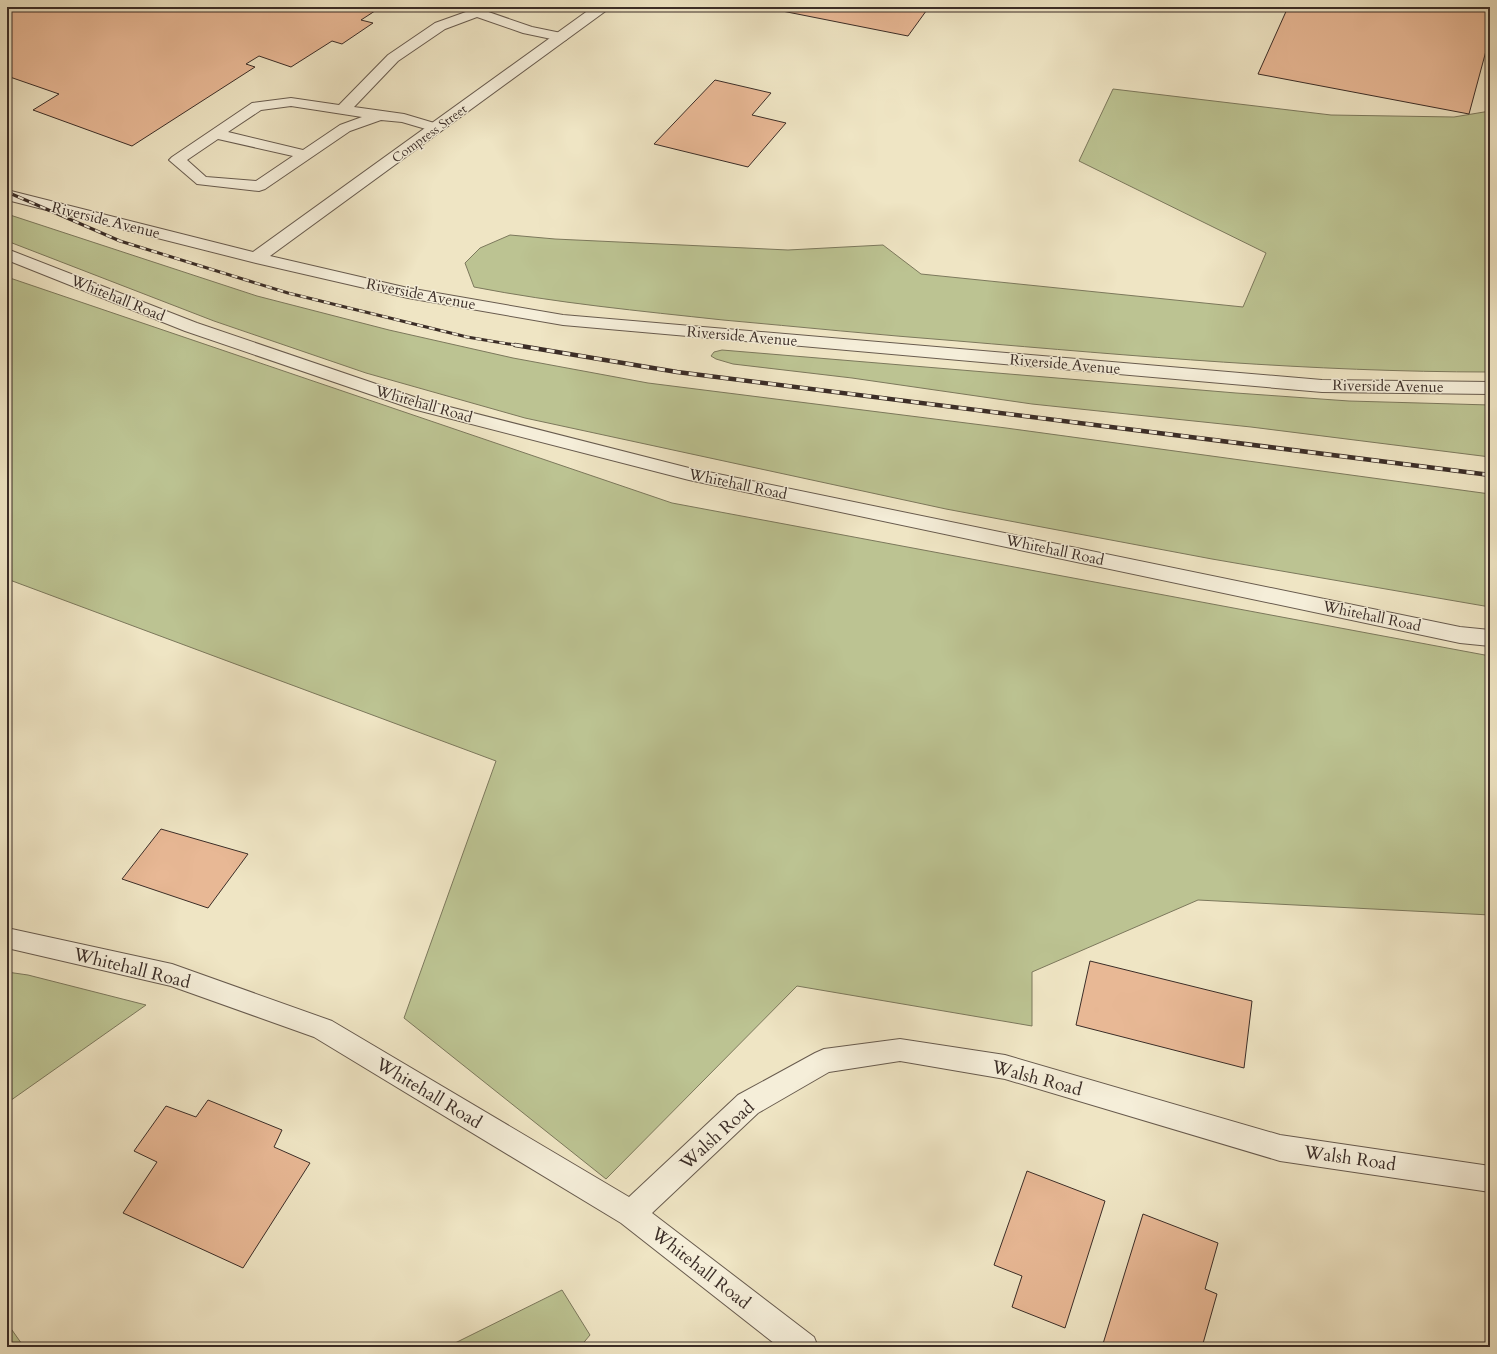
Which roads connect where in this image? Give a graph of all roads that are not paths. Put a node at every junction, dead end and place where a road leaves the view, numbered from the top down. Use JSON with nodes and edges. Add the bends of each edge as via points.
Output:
{"nodes":[{"id":1,"x":602,"y":7,"type":"edge"},
{"id":2,"x":488,"y":10,"type":"edge"},
{"id":3,"x":561,"y":37,"type":"junction"},
{"id":4,"x":343,"y":109,"type":"junction"},
{"id":5,"x":380,"y":115,"type":"junction"},
{"id":6,"x":436,"y":128,"type":"junction"},
{"id":7,"x":215,"y":134,"type":"junction"},
{"id":8,"x":306,"y":155,"type":"junction"},
{"id":9,"x":7,"y":195,"type":"edge"},
{"id":10,"x":7,"y":254,"type":"edge"},
{"id":11,"x":256,"y":258,"type":"junction"},
{"id":12,"x":1490,"y":388,"type":"edge"},
{"id":13,"x":1490,"y":638,"type":"edge"},
{"id":14,"x":7,"y":938,"type":"edge"},
{"id":15,"x":1490,"y":1179,"type":"edge"},
{"id":16,"x":631,"y":1214,"type":"junction"},
{"id":17,"x":803,"y":1347,"type":"edge"}],
"edges":[{"from":1,"to":3,"type":"street","name":"Compress Street"},
{"from":2,"to":3,"type":"lane","via":[[528,30]]},
{"from":2,"to":4,"type":"lane","via":[[440,26],[393,58]]},
{"from":3,"to":6,"type":"street","name":"Compress Street"},
{"from":4,"to":5,"type":"lane"},
{"from":4,"to":7,"type":"lane","via":[[291,102],[257,106]]},
{"from":5,"to":6,"type":"lane","via":[[404,118]]},
{"from":5,"to":8,"type":"lane","via":[[345,128]]},
{"from":6,"to":11,"type":"street","name":"Compress Street"},
{"from":7,"to":8,"type":"lane"},
{"from":7,"to":8,"type":"lane","via":[[177,160],[202,181],[259,186]]},
{"from":9,"to":11,"type":"street","name":"Riverside Avenue"},
{"from":10,"to":13,"type":"street","name":"Whitehall Road","via":[[191,327],[436,409],[697,476],[1460,634]]},
{"from":11,"to":12,"type":"street","name":"Riverside Avenue","via":[[408,293],[564,320],[1322,386]]},
{"from":14,"to":16,"type":"street","name":"Whitehall Road","via":[[172,975],[323,1029]]},
{"from":15,"to":16,"type":"street","name":"Walsh Road","via":[[1280,1148],[1005,1067],[900,1050],[824,1061],[748,1104]]},
{"from":16,"to":17,"type":"street","name":"Whitehall Road"}]}
